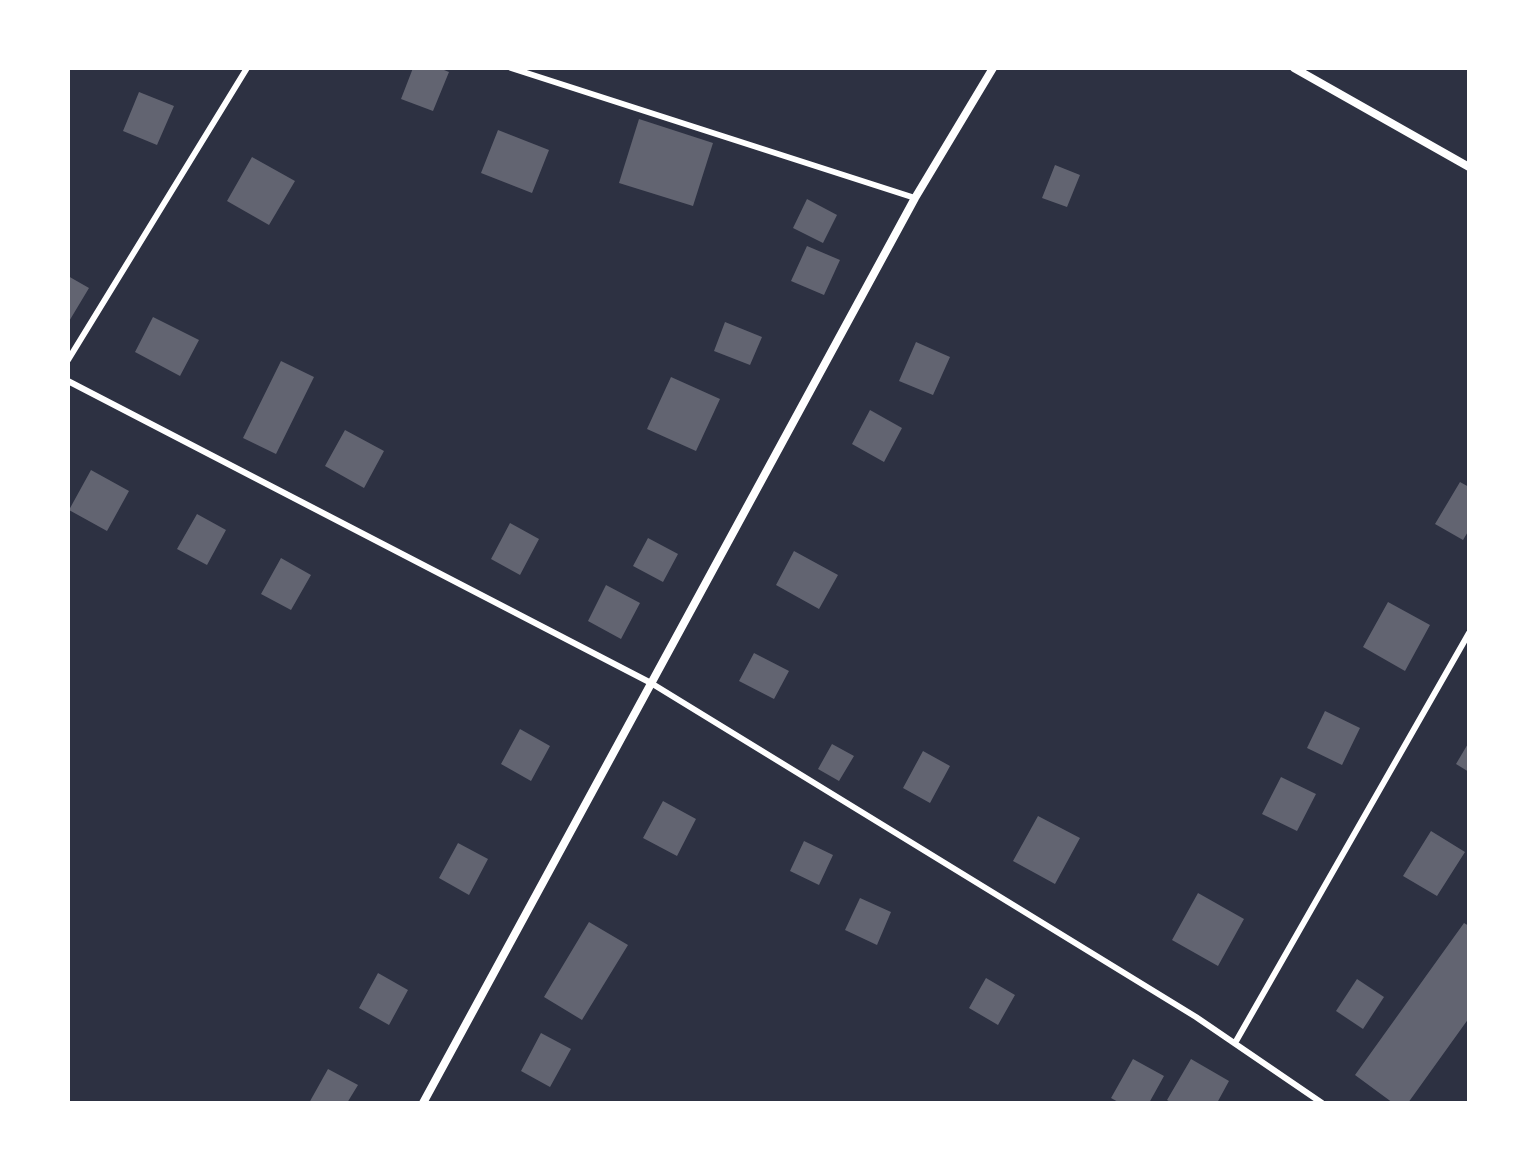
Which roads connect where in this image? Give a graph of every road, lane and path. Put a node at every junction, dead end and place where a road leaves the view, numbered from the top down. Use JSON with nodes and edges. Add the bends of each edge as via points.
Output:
{"nodes":[{"id":1,"x":247,"y":68,"type":"edge"},
{"id":2,"x":511,"y":68,"type":"edge"},
{"id":3,"x":993,"y":68,"type":"edge"},
{"id":4,"x":1294,"y":68,"type":"edge"},
{"id":5,"x":1468,"y":163,"type":"edge"},
{"id":6,"x":915,"y":198,"type":"junction"},
{"id":7,"x":68,"y":360,"type":"edge"},
{"id":8,"x":68,"y":381,"type":"edge"},
{"id":9,"x":1469,"y":633,"type":"edge"},
{"id":10,"x":651,"y":683,"type":"junction"},
{"id":11,"x":1235,"y":1043,"type":"junction"},
{"id":12,"x":423,"y":1103,"type":"edge"},
{"id":13,"x":1322,"y":1103,"type":"edge"}],
"edges":[{"from":1,"to":7,"type":"lane"},
{"from":2,"to":6,"type":"lane"},
{"from":3,"to":6,"type":"street"},
{"from":4,"to":5,"type":"street"},
{"from":6,"to":10,"type":"street"},
{"from":8,"to":10,"type":"lane"},
{"from":9,"to":11,"type":"lane"},
{"from":10,"to":11,"type":"lane"},
{"from":10,"to":12,"type":"street"},
{"from":11,"to":13,"type":"lane"}]}
